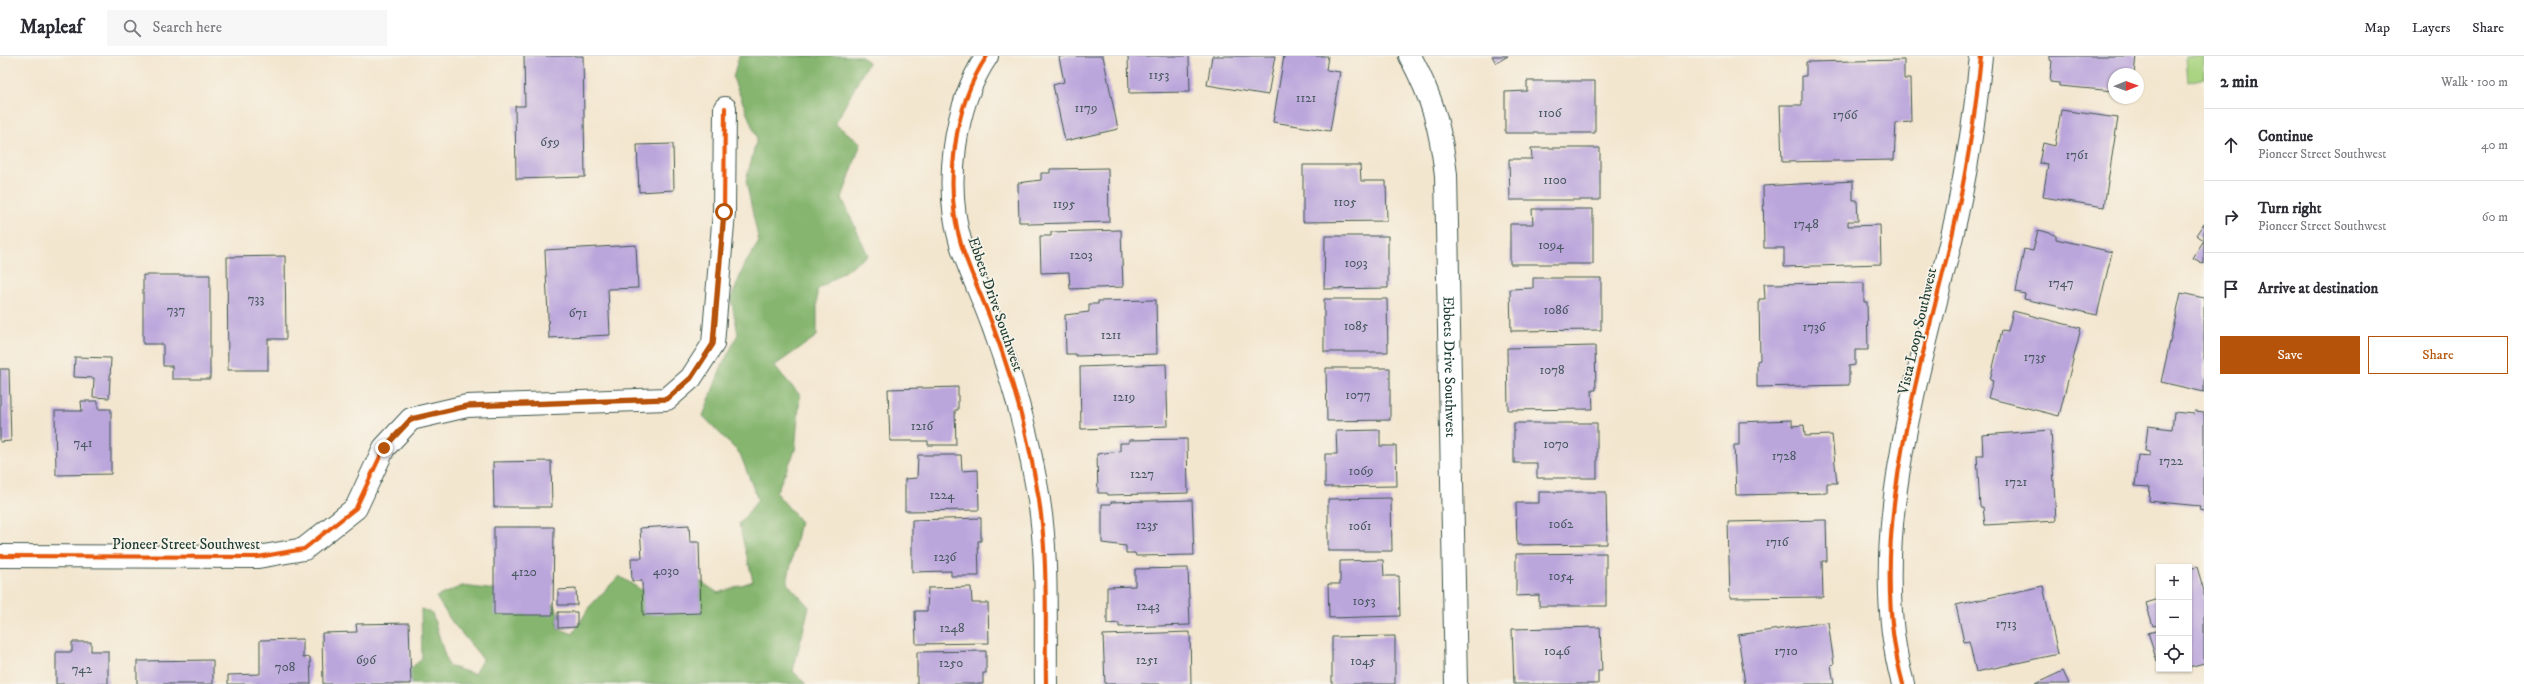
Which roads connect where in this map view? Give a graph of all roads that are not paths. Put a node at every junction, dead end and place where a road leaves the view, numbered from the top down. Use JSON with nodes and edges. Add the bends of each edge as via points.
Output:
{"nodes":[{"id":1,"x":987,"y":56,"type":"edge"},
{"id":2,"x":1410,"y":56,"type":"edge"},
{"id":3,"x":1981,"y":56,"type":"edge"},
{"id":4,"x":725,"y":108,"type":"dead end"},
{"id":5,"x":0,"y":556,"type":"edge"},
{"id":6,"x":1046,"y":684,"type":"edge"},
{"id":7,"x":1456,"y":684,"type":"edge"},
{"id":8,"x":1903,"y":684,"type":"edge"}],
"edges":[{"from":1,"to":6,"type":"street","name":"Ebbets Drive Southwest","via":[[963,108],[953,155],[952,199],[961,244],[994,329],[1019,408],[1037,483],[1043,535]]},
{"from":2,"to":7,"type":"street","name":"Ebbets Drive Southwest","via":[[1428,90],[1441,131],[1446,175]]},
{"from":3,"to":8,"type":"street","name":"Vista Loop Southwest","via":[[1972,141],[1897,484],[1890,544],[1890,600],[1896,658]]},
{"from":4,"to":5,"type":"street","name":"Pioneer Street Southwest","via":[[724,212],[713,344],[691,378],[667,399],[467,406],[411,419],[384,448],[356,508],[304,549],[258,557]]}]}
